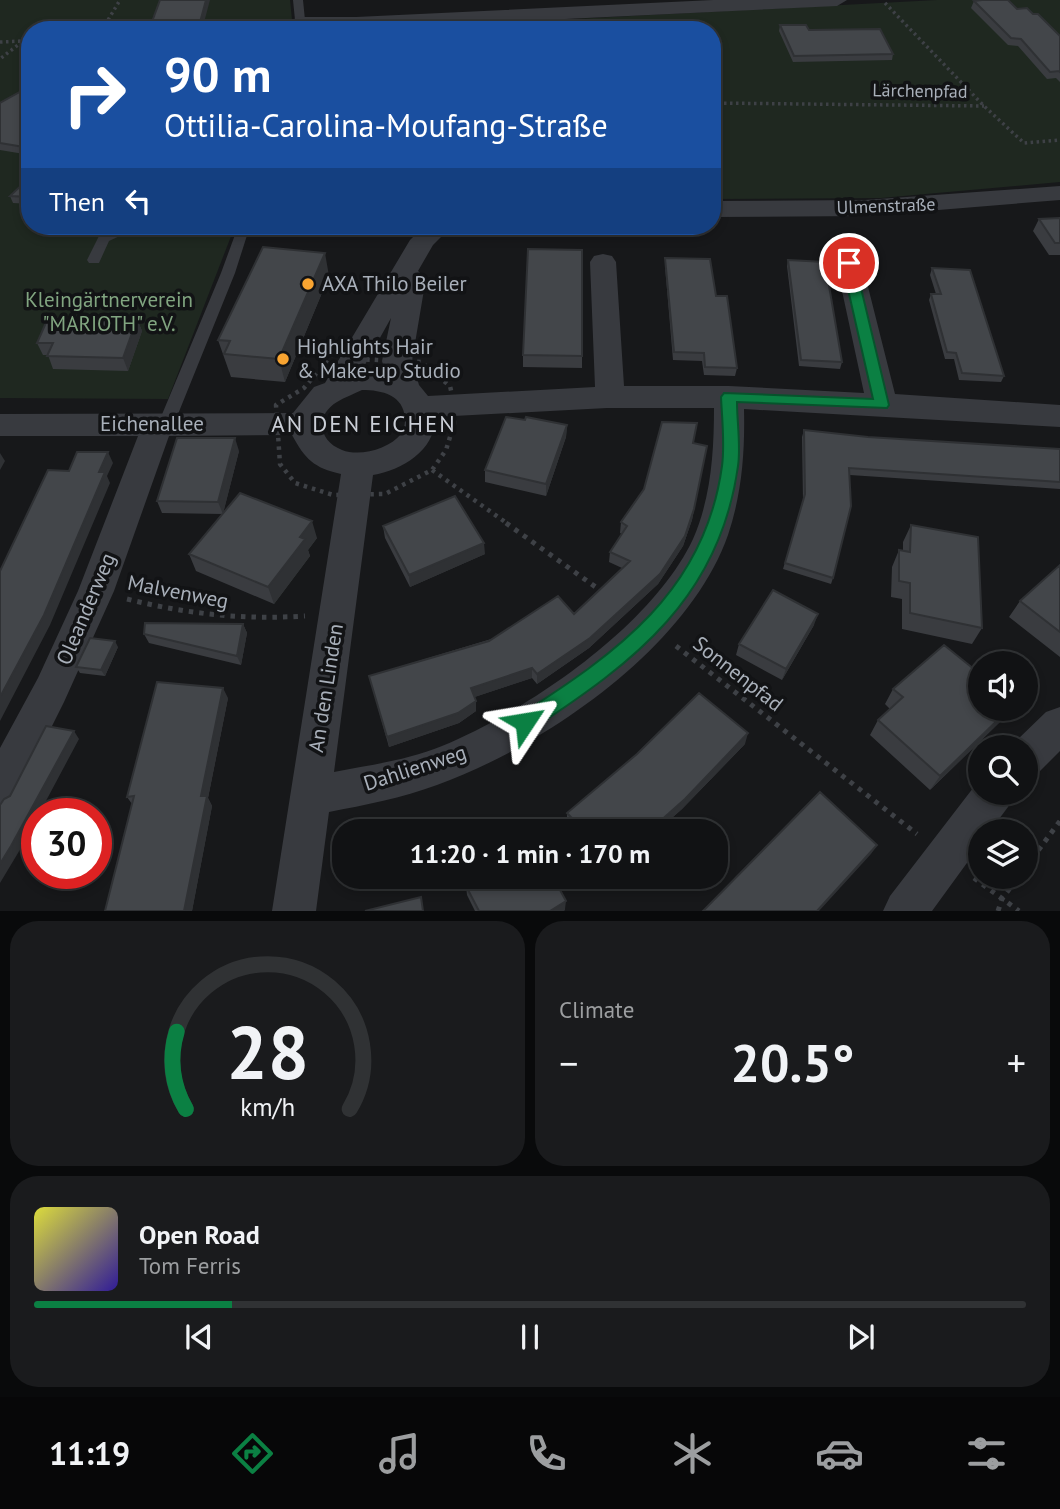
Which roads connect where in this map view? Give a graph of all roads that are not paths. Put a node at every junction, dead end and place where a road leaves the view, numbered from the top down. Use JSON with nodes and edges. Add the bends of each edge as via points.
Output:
{"nodes":[{"id":1,"x":298,"y":0,"type":"edge"},
{"id":2,"x":837,"y":0,"type":"edge"},
{"id":3,"x":300,"y":21,"type":"edge"},
{"id":4,"x":463,"y":21,"type":"edge"},
{"id":5,"x":1060,"y":193,"type":"edge"},
{"id":6,"x":721,"y":209,"type":"edge"},
{"id":7,"x":112,"y":235,"type":"edge"},
{"id":8,"x":241,"y":235,"type":"edge"},
{"id":9,"x":430,"y":235,"type":"edge"},
{"id":10,"x":432,"y":235,"type":"edge"},
{"id":11,"x":94,"y":260,"type":"dead end"},
{"id":12,"x":603,"y":262,"type":"dead end"},
{"id":13,"x":849,"y":263,"type":"dead end"},
{"id":14,"x":407,"y":386,"type":"junction"},
{"id":15,"x":337,"y":387,"type":"junction"},
{"id":16,"x":610,"y":396,"type":"junction"},
{"id":17,"x":729,"y":397,"type":"junction"},
{"id":18,"x":882,"y":405,"type":"junction"},
{"id":19,"x":1060,"y":416,"type":"edge"},
{"id":20,"x":162,"y":424,"type":"junction"},
{"id":21,"x":290,"y":424,"type":"junction"},
{"id":22,"x":0,"y":425,"type":"edge"},
{"id":23,"x":355,"y":481,"type":"junction"},
{"id":24,"x":1060,"y":725,"type":"edge"},
{"id":25,"x":1038,"y":746,"type":"edge"},
{"id":26,"x":0,"y":788,"type":"edge"},
{"id":27,"x":310,"y":797,"type":"junction"},
{"id":28,"x":984,"y":805,"type":"edge"},
{"id":29,"x":295,"y":911,"type":"edge"},
{"id":30,"x":905,"y":911,"type":"edge"}],
"edges":[{"from":1,"to":3,"type":"lane"},
{"from":2,"to":4,"type":"street"},
{"from":5,"to":6,"type":"street","name":"Ulmenstraße","via":[[865,208]]},
{"from":7,"to":11,"type":"lane","via":[[104,239]]},
{"from":8,"to":20,"type":"lane"},
{"from":9,"to":15,"type":"street"},
{"from":10,"to":14,"type":"street","via":[[412,284]]},
{"from":12,"to":16,"type":"street"},
{"from":13,"to":18,"type":"street"},
{"from":14,"to":15,"type":"street","via":[[358,380]]},
{"from":14,"to":16,"type":"street","via":[[454,404]]},
{"from":14,"to":23,"type":"street","via":[[421,426],[413,442]]},
{"from":15,"to":21,"type":"street"},
{"from":16,"to":17,"type":"street"},
{"from":17,"to":18,"type":"street"},
{"from":17,"to":27,"type":"street","name":"Dahlienweg","via":[[730,463],[716,528],[698,565],[652,627],[580,687],[454,760]]},
{"from":18,"to":19,"type":"street"},
{"from":20,"to":21,"type":"street","name":"Eichenallee"},
{"from":20,"to":22,"type":"street","name":"Eichenallee"},
{"from":20,"to":26,"type":"street","name":"Oleanderweg","via":[[96,591]]},
{"from":21,"to":23,"type":"street","via":[[318,453],[345,464]]},
{"from":23,"to":27,"type":"street","name":"An den Linden"},
{"from":24,"to":25,"type":"street"},
{"from":27,"to":29,"type":"street","name":"An den Linden"},
{"from":28,"to":30,"type":"street"}]}
